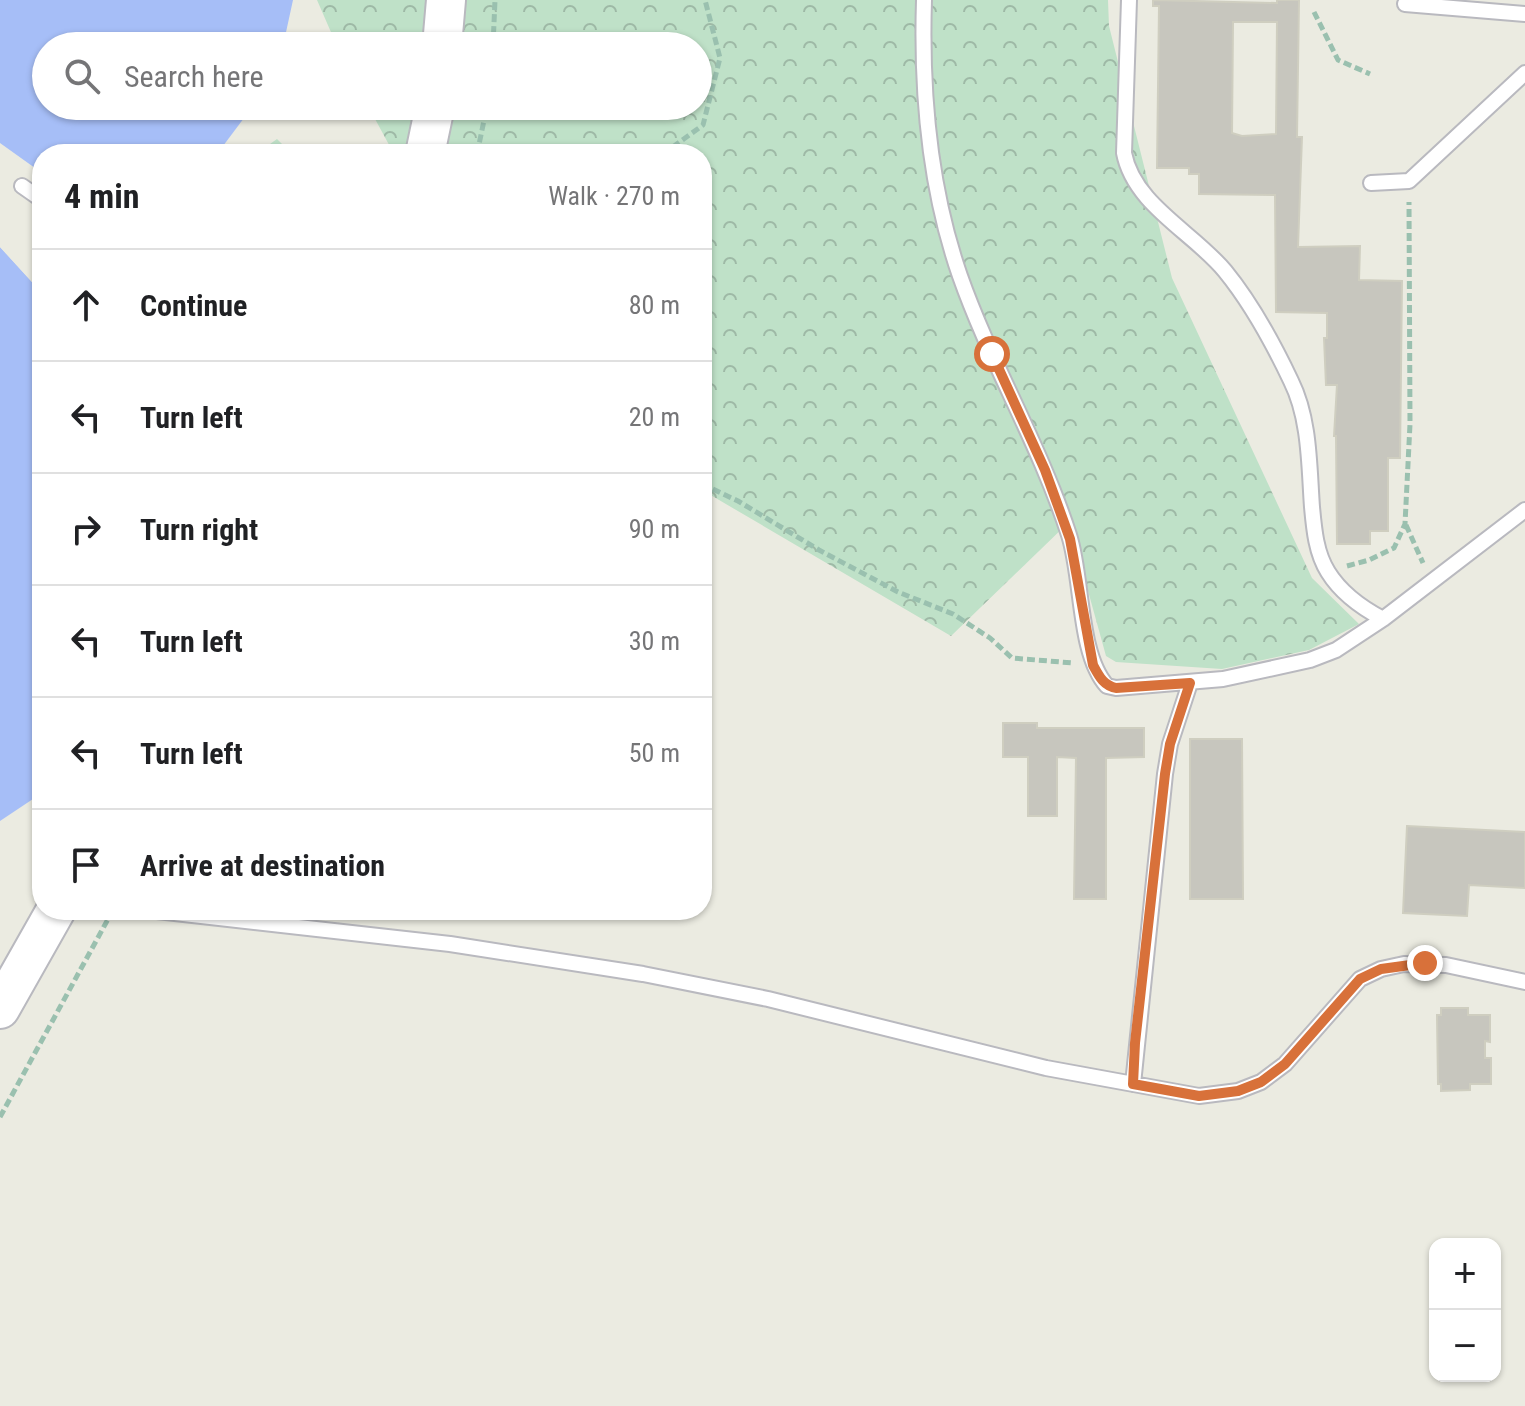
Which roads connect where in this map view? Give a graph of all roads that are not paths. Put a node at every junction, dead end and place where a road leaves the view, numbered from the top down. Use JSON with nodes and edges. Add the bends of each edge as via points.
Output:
{"nodes":[{"id":1,"x":446,"y":0,"type":"edge"},
{"id":2,"x":924,"y":0,"type":"edge"},
{"id":3,"x":1129,"y":0,"type":"edge"},
{"id":4,"x":1405,"y":4,"type":"dead end"},
{"id":5,"x":1525,"y":14,"type":"edge"},
{"id":6,"x":443,"y":32,"type":"edge"},
{"id":7,"x":1525,"y":73,"type":"edge"},
{"id":8,"x":432,"y":120,"type":"edge"},
{"id":9,"x":427,"y":144,"type":"edge"},
{"id":10,"x":1371,"y":183,"type":"dead end"},
{"id":11,"x":22,"y":186,"type":"dead end"},
{"id":12,"x":32,"y":193,"type":"edge"},
{"id":13,"x":1525,"y":510,"type":"edge"},
{"id":14,"x":1383,"y":619,"type":"junction"},
{"id":15,"x":1190,"y":683,"type":"junction"},
{"id":16,"x":50,"y":920,"type":"edge"},
{"id":17,"x":243,"y":920,"type":"edge"},
{"id":18,"x":1525,"y":982,"type":"edge"},
{"id":19,"x":0,"y":1009,"type":"edge"},
{"id":20,"x":1133,"y":1084,"type":"junction"}],
"edges":[{"from":1,"to":6,"type":"street"},
{"from":2,"to":15,"type":"lane","via":[[924,103],[947,234],[975,314],[1063,518],[1079,575],[1093,665],[1107,686],[1116,688]]},
{"from":3,"to":14,"type":"lane","via":[[1127,169],[1144,194],[1205,247],[1254,312],[1294,386],[1303,416],[1318,549],[1327,572],[1345,593]]},
{"from":4,"to":5,"type":"lane"},
{"from":7,"to":10,"type":"lane","via":[[1409,181]]},
{"from":8,"to":9,"type":"street"},
{"from":11,"to":12,"type":"lane"},
{"from":13,"to":14,"type":"lane"},
{"from":14,"to":15,"type":"lane","via":[[1336,650],[1310,660]]},
{"from":15,"to":20,"type":"lane","via":[[1165,774]]},
{"from":16,"to":19,"type":"street"},
{"from":17,"to":20,"type":"lane","via":[[598,966],[768,999],[1046,1068]]},
{"from":18,"to":20,"type":"lane","via":[[1446,965],[1381,969],[1360,979],[1285,1064],[1261,1082],[1199,1096]]}]}
